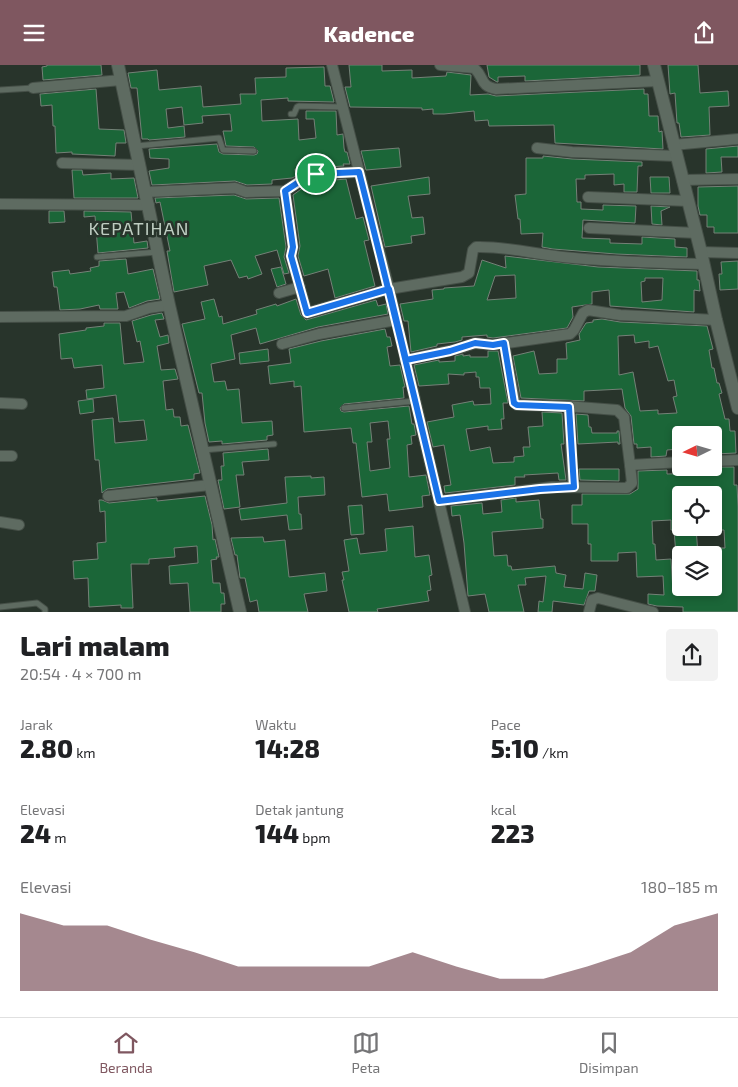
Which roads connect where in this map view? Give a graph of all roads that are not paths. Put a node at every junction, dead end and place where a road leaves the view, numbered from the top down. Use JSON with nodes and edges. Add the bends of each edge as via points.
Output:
{"nodes":[{"id":1,"x":118,"y":65,"type":"edge"},
{"id":2,"x":332,"y":65,"type":"edge"},
{"id":3,"x":440,"y":65,"type":"edge"},
{"id":4,"x":654,"y":65,"type":"edge"},
{"id":5,"x":121,"y":80,"type":"junction"},
{"id":6,"x":658,"y":81,"type":"junction"},
{"id":7,"x":33,"y":88,"type":"joint"},
{"id":8,"x":0,"y":90,"type":"edge"},
{"id":9,"x":342,"y":107,"type":"junction"},
{"id":10,"x":291,"y":114,"type":"dead end"},
{"id":11,"x":738,"y":139,"type":"edge"},
{"id":12,"x":136,"y":146,"type":"junction"},
{"id":13,"x":537,"y":148,"type":"dead end"},
{"id":14,"x":675,"y":150,"type":"junction"},
{"id":15,"x":254,"y":151,"type":"dead end"},
{"id":16,"x":62,"y":163,"type":"dead end"},
{"id":17,"x":140,"y":165,"type":"junction"},
{"id":18,"x":359,"y":172,"type":"junction"},
{"id":19,"x":738,"y":179,"type":"edge"},
{"id":20,"x":682,"y":180,"type":"junction"},
{"id":21,"x":285,"y":191,"type":"junction"},
{"id":22,"x":146,"y":192,"type":"junction"},
{"id":23,"x":588,"y":197,"type":"dead end"},
{"id":24,"x":688,"y":201,"type":"junction"},
{"id":25,"x":0,"y":204,"type":"edge"},
{"id":26,"x":149,"y":205,"type":"junction"},
{"id":27,"x":589,"y":228,"type":"dead end"},
{"id":28,"x":696,"y":233,"type":"junction"},
{"id":29,"x":158,"y":252,"type":"junction"},
{"id":30,"x":738,"y":253,"type":"edge"},
{"id":31,"x":96,"y":257,"type":"dead end"},
{"id":32,"x":703,"y":257,"type":"junction"},
{"id":33,"x":300,"y":287,"type":"junction"},
{"id":34,"x":389,"y":289,"type":"junction"},
{"id":35,"x":279,"y":293,"type":"dead end"},
{"id":36,"x":169,"y":305,"type":"junction"},
{"id":37,"x":0,"y":317,"type":"edge"},
{"id":38,"x":396,"y":320,"type":"junction"},
{"id":39,"x":716,"y":320,"type":"junction"},
{"id":40,"x":504,"y":343,"type":"junction"},
{"id":41,"x":282,"y":344,"type":"dead end"},
{"id":42,"x":406,"y":360,"type":"junction"},
{"id":43,"x":733,"y":369,"type":"edge"},
{"id":44,"x":415,"y":401,"type":"junction"},
{"id":45,"x":0,"y":403,"type":"edge"},
{"id":46,"x":22,"y":404,"type":"dead end"},
{"id":47,"x":569,"y":407,"type":"junction"},
{"id":48,"x":344,"y":408,"type":"dead end"},
{"id":49,"x":738,"y":408,"type":"edge"},
{"id":50,"x":274,"y":444,"type":"dead end"},
{"id":51,"x":202,"y":450,"type":"junction"},
{"id":52,"x":0,"y":456,"type":"edge"},
{"id":53,"x":12,"y":456,"type":"dead end"},
{"id":54,"x":738,"y":460,"type":"edge"},
{"id":55,"x":722,"y":461,"type":"edge"},
{"id":56,"x":672,"y":463,"type":"edge"},
{"id":57,"x":630,"y":465,"type":"junction"},
{"id":58,"x":210,"y":485,"type":"junction"},
{"id":59,"x":574,"y":487,"type":"junction"},
{"id":60,"x":108,"y":496,"type":"dead end"},
{"id":61,"x":439,"y":501,"type":"junction"},
{"id":62,"x":0,"y":522,"type":"edge"},
{"id":63,"x":19,"y":525,"type":"dead end"},
{"id":64,"x":0,"y":607,"type":"edge"},
{"id":65,"x":46,"y":612,"type":"edge"},
{"id":66,"x":240,"y":612,"type":"edge"},
{"id":67,"x":465,"y":612,"type":"edge"},
{"id":68,"x":589,"y":612,"type":"edge"},
{"id":69,"x":653,"y":612,"type":"edge"}],
"edges":[{"from":1,"to":5,"type":"street"},
{"from":2,"to":9,"type":"street"},
{"from":3,"to":6,"type":"street","via":[[474,68],[484,84],[496,89]]},
{"from":4,"to":6,"type":"street"},
{"from":5,"to":7,"type":"street"},
{"from":5,"to":12,"type":"street"},
{"from":6,"to":14,"type":"street"},
{"from":7,"to":8,"type":"lane"},
{"from":9,"to":10,"type":"lane","via":[[297,107]]},
{"from":9,"to":18,"type":"street"},
{"from":11,"to":14,"type":"street"},
{"from":12,"to":15,"type":"lane","via":[[219,138],[223,150]]},
{"from":12,"to":17,"type":"street"},
{"from":13,"to":14,"type":"street","via":[[572,152]]},
{"from":14,"to":20,"type":"street"},
{"from":16,"to":17,"type":"street"},
{"from":17,"to":22,"type":"street"},
{"from":18,"to":21,"type":"street","via":[[308,176]]},
{"from":18,"to":34,"type":"street"},
{"from":19,"to":20,"type":"street"},
{"from":20,"to":24,"type":"street"},
{"from":21,"to":22,"type":"street","via":[[246,192],[235,188]]},
{"from":21,"to":33,"type":"street","via":[[293,247],[291,256]]},
{"from":22,"to":26,"type":"street"},
{"from":23,"to":24,"type":"street"},
{"from":24,"to":28,"type":"street"},
{"from":25,"to":26,"type":"street"},
{"from":26,"to":29,"type":"street"},
{"from":27,"to":28,"type":"street"},
{"from":28,"to":32,"type":"street"},
{"from":29,"to":31,"type":"lane"},
{"from":29,"to":36,"type":"street"},
{"from":30,"to":32,"type":"street"},
{"from":32,"to":34,"type":"street","via":[[623,263],[478,246],[473,249],[470,270],[466,275]]},
{"from":32,"to":39,"type":"street"},
{"from":33,"to":34,"type":"street","via":[[307,313]]},
{"from":33,"to":35,"type":"street"},
{"from":34,"to":38,"type":"street"},
{"from":36,"to":37,"type":"street","via":[[126,315]]},
{"from":36,"to":51,"type":"street"},
{"from":38,"to":41,"type":"street"},
{"from":38,"to":42,"type":"street"},
{"from":39,"to":40,"type":"street","via":[[645,317],[588,310],[582,313],[570,334]]},
{"from":39,"to":43,"type":"street"},
{"from":40,"to":42,"type":"street","via":[[475,343]]},
{"from":40,"to":47,"type":"street","via":[[514,403]]},
{"from":42,"to":44,"type":"street"},
{"from":43,"to":49,"type":"street"},
{"from":44,"to":48,"type":"lane"},
{"from":44,"to":61,"type":"street"},
{"from":45,"to":46,"type":"street"},
{"from":47,"to":57,"type":"street","via":[[617,410],[621,413]]},
{"from":47,"to":59,"type":"street"},
{"from":50,"to":51,"type":"lane"},
{"from":51,"to":58,"type":"street"},
{"from":52,"to":53,"type":"street"},
{"from":54,"to":55,"type":"street"},
{"from":56,"to":57,"type":"street"},
{"from":57,"to":59,"type":"street","via":[[630,487]]},
{"from":58,"to":60,"type":"street"},
{"from":58,"to":66,"type":"street"},
{"from":59,"to":61,"type":"street"},
{"from":61,"to":67,"type":"street"},
{"from":62,"to":63,"type":"street"},
{"from":64,"to":65,"type":"lane","via":[[37,603]]},
{"from":68,"to":69,"type":"street","via":[[592,600],[598,597]]}]}
